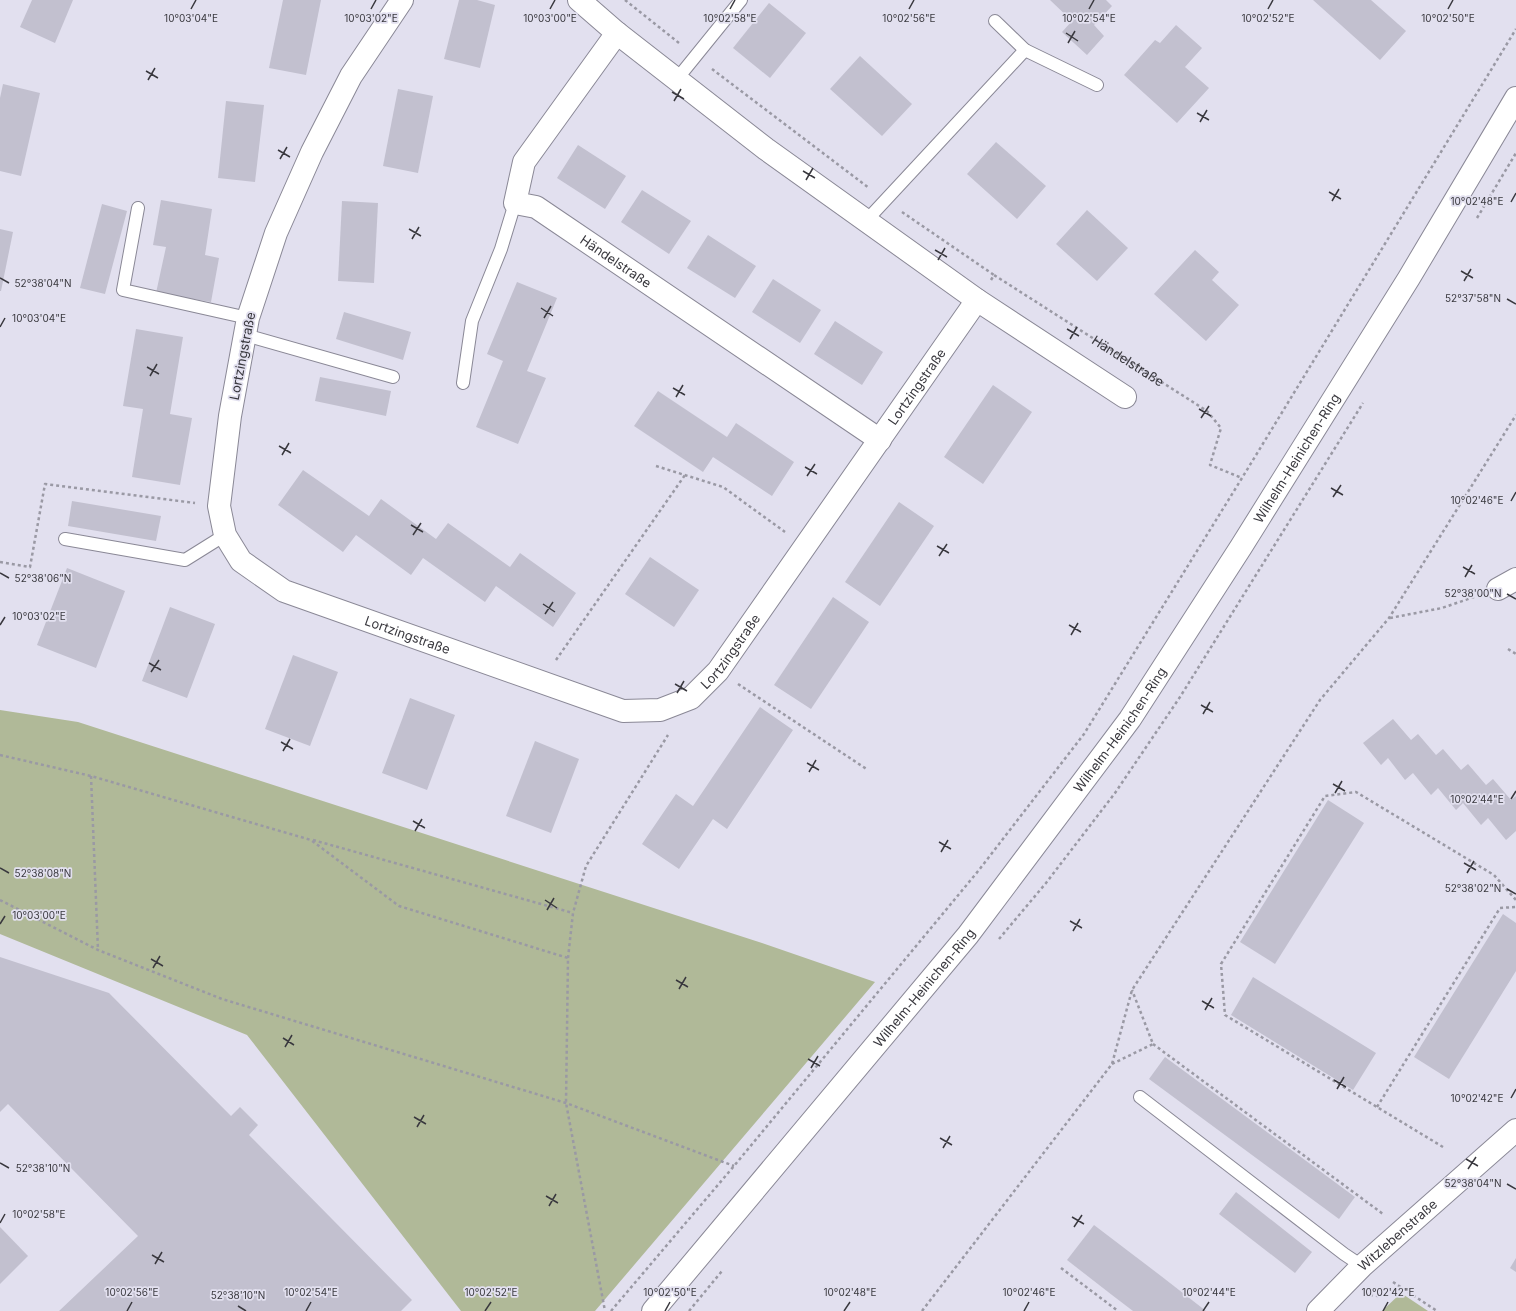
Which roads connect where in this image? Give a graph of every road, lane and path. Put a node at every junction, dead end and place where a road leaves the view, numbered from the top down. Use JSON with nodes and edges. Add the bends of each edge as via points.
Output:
{"nodes":[{"id":1,"x":402,"y":0,"type":"edge"},
{"id":2,"x":579,"y":0,"type":"edge"},
{"id":3,"x":625,"y":0,"type":"edge"},
{"id":4,"x":741,"y":0,"type":"edge"},
{"id":5,"x":995,"y":21,"type":"dead end"},
{"id":6,"x":1516,"y":29,"type":"edge"},
{"id":7,"x":617,"y":33,"type":"junction"},
{"id":8,"x":1025,"y":50,"type":"junction"},
{"id":9,"x":696,"y":56,"type":"junction"},
{"id":10,"x":677,"y":79,"type":"junction"},
{"id":11,"x":1097,"y":85,"type":"dead end"},
{"id":12,"x":1516,"y":98,"type":"edge"},
{"id":13,"x":885,"y":200,"type":"junction"},
{"id":14,"x":515,"y":203,"type":"junction"},
{"id":15,"x":138,"y":208,"type":"dead end"},
{"id":16,"x":866,"y":221,"type":"junction"},
{"id":17,"x":994,"y":275,"type":"junction"},
{"id":18,"x":977,"y":300,"type":"junction"},
{"id":19,"x":247,"y":327,"type":"junction"},
{"id":20,"x":393,"y":377,"type":"dead end"},
{"id":21,"x":463,"y":383,"type":"dead end"},
{"id":22,"x":1125,"y":397,"type":"dead end"},
{"id":23,"x":1516,"y":415,"type":"edge"},
{"id":24,"x":880,"y":440,"type":"junction"},
{"id":25,"x":656,"y":466,"type":"dead end"},
{"id":26,"x":685,"y":475,"type":"junction"},
{"id":27,"x":1242,"y":478,"type":"junction"},
{"id":28,"x":219,"y":506,"type":"junction"},
{"id":29,"x":225,"y":535,"type":"junction"},
{"id":30,"x":65,"y":539,"type":"dead end"},
{"id":31,"x":805,"y":546,"type":"junction"},
{"id":32,"x":0,"y":562,"type":"edge"},
{"id":33,"x":1507,"y":584,"type":"edge"},
{"id":34,"x":1390,"y":618,"type":"junction"},
{"id":35,"x":1508,"y":649,"type":"dead end"},
{"id":36,"x":1516,"y":654,"type":"edge"},
{"id":37,"x":718,"y":670,"type":"junction"},
{"id":38,"x":541,"y":682,"type":"junction"},
{"id":39,"x":670,"y":731,"type":"dead end"},
{"id":40,"x":0,"y":756,"type":"edge"},
{"id":41,"x":868,"y":770,"type":"dead end"},
{"id":42,"x":92,"y":776,"type":"junction"},
{"id":43,"x":311,"y":840,"type":"junction"},
{"id":44,"x":0,"y":900,"type":"edge"},
{"id":45,"x":1516,"y":900,"type":"edge"},
{"id":46,"x":1516,"y":907,"type":"edge"},
{"id":47,"x":573,"y":914,"type":"junction"},
{"id":48,"x":98,"y":950,"type":"junction"},
{"id":49,"x":568,"y":958,"type":"junction"},
{"id":50,"x":1132,"y":990,"type":"junction"},
{"id":51,"x":1153,"y":1044,"type":"junction"},
{"id":52,"x":1112,"y":1064,"type":"junction"},
{"id":53,"x":1140,"y":1097,"type":"dead end"},
{"id":54,"x":566,"y":1103,"type":"junction"},
{"id":55,"x":1376,"y":1107,"type":"junction"},
{"id":56,"x":1516,"y":1130,"type":"edge"},
{"id":57,"x":1442,"y":1147,"type":"dead end"},
{"id":58,"x":734,"y":1166,"type":"junction"},
{"id":59,"x":1383,"y":1214,"type":"dead end"},
{"id":60,"x":1362,"y":1266,"type":"junction"},
{"id":61,"x":1061,"y":1268,"type":"dead end"},
{"id":62,"x":1393,"y":1282,"type":"dead end"},
{"id":63,"x":605,"y":1311,"type":"edge"},
{"id":64,"x":611,"y":1311,"type":"edge"},
{"id":65,"x":653,"y":1311,"type":"edge"},
{"id":66,"x":922,"y":1311,"type":"edge"},
{"id":67,"x":1118,"y":1311,"type":"edge"},
{"id":68,"x":1318,"y":1311,"type":"edge"},
{"id":69,"x":1437,"y":1311,"type":"edge"}],
"edges":[{"from":1,"to":19,"type":"street","name":"Lortzingstraße","via":[[351,76],[312,152],[276,233]]},
{"from":2,"to":7,"type":"street"},
{"from":3,"to":9,"type":"path","name":"Händelstraße"},
{"from":4,"to":9,"type":"lane"},
{"from":5,"to":8,"type":"lane"},
{"from":6,"to":27,"type":"path"},
{"from":7,"to":10,"type":"street"},
{"from":7,"to":14,"type":"street","via":[[524,162]]},
{"from":8,"to":11,"type":"lane"},
{"from":8,"to":13,"type":"lane"},
{"from":9,"to":10,"type":"lane"},
{"from":9,"to":13,"type":"path","name":"Händelstraße"},
{"from":10,"to":16,"type":"street","via":[[766,149]]},
{"from":12,"to":65,"type":"street","name":"Wilhelm-Heinichen-Ring","via":[[1409,278],[1130,719],[968,935]]},
{"from":13,"to":16,"type":"lane"},
{"from":13,"to":17,"type":"path","name":"Händelstraße"},
{"from":14,"to":21,"type":"lane","via":[[501,249],[472,321]]},
{"from":14,"to":24,"type":"street","name":"Händelstraße","via":[[536,206]]},
{"from":15,"to":19,"type":"lane","via":[[123,290]]},
{"from":16,"to":18,"type":"street"},
{"from":17,"to":18,"type":"path"},
{"from":17,"to":27,"type":"path","name":"Händelstraße","via":[[1207,411],[1221,428],[1210,465]]},
{"from":18,"to":22,"type":"street"},
{"from":18,"to":24,"type":"street","name":"Lortzingstraße"},
{"from":19,"to":20,"type":"lane"},
{"from":19,"to":28,"type":"street","name":"Lortzingstraße","via":[[230,416]]},
{"from":23,"to":34,"type":"path"},
{"from":24,"to":31,"type":"street","name":"Lortzingstraße"},
{"from":25,"to":26,"type":"path"},
{"from":26,"to":31,"type":"path","via":[[724,487]]},
{"from":26,"to":38,"type":"path"},
{"from":27,"to":58,"type":"path","via":[[1084,734],[979,870]]},
{"from":28,"to":29,"type":"street","name":"Lortzingstraße"},
{"from":28,"to":32,"type":"path","via":[[45,484],[30,567]]},
{"from":29,"to":30,"type":"lane","via":[[185,560]]},
{"from":29,"to":38,"type":"street","name":"Lortzingstraße","via":[[242,561],[284,591]]},
{"from":31,"to":37,"type":"street","name":"Lortzingstraße"},
{"from":33,"to":34,"type":"path","via":[[1442,608]]},
{"from":34,"to":50,"type":"path","via":[[1320,700]]},
{"from":35,"to":36,"type":"path"},
{"from":37,"to":38,"type":"street","name":"Lortzingstraße","via":[[692,698],[660,710],[623,711]]},
{"from":37,"to":41,"type":"path"},
{"from":39,"to":47,"type":"path","via":[[586,866]]},
{"from":40,"to":42,"type":"path"},
{"from":42,"to":43,"type":"path"},
{"from":42,"to":48,"type":"path"},
{"from":43,"to":47,"type":"path"},
{"from":43,"to":49,"type":"path","via":[[399,906]]},
{"from":44,"to":48,"type":"path"},
{"from":45,"to":55,"type":"path","via":[[1494,875],[1356,792],[1325,796],[1221,964],[1225,1015]]},
{"from":46,"to":55,"type":"path","via":[[1500,908]]},
{"from":47,"to":49,"type":"path"},
{"from":48,"to":54,"type":"path","via":[[222,999]]},
{"from":49,"to":54,"type":"path"},
{"from":50,"to":51,"type":"path"},
{"from":50,"to":52,"type":"path"},
{"from":51,"to":52,"type":"path"},
{"from":51,"to":59,"type":"path"},
{"from":52,"to":66,"type":"path"},
{"from":53,"to":60,"type":"lane"},
{"from":54,"to":58,"type":"path"},
{"from":54,"to":63,"type":"path"},
{"from":55,"to":57,"type":"path"},
{"from":56,"to":60,"type":"street","name":"Witzlebenstraße"},
{"from":58,"to":64,"type":"path"},
{"from":60,"to":68,"type":"street","name":"Witzlebenstraße"},
{"from":61,"to":67,"type":"path"},
{"from":62,"to":69,"type":"path"}]}
